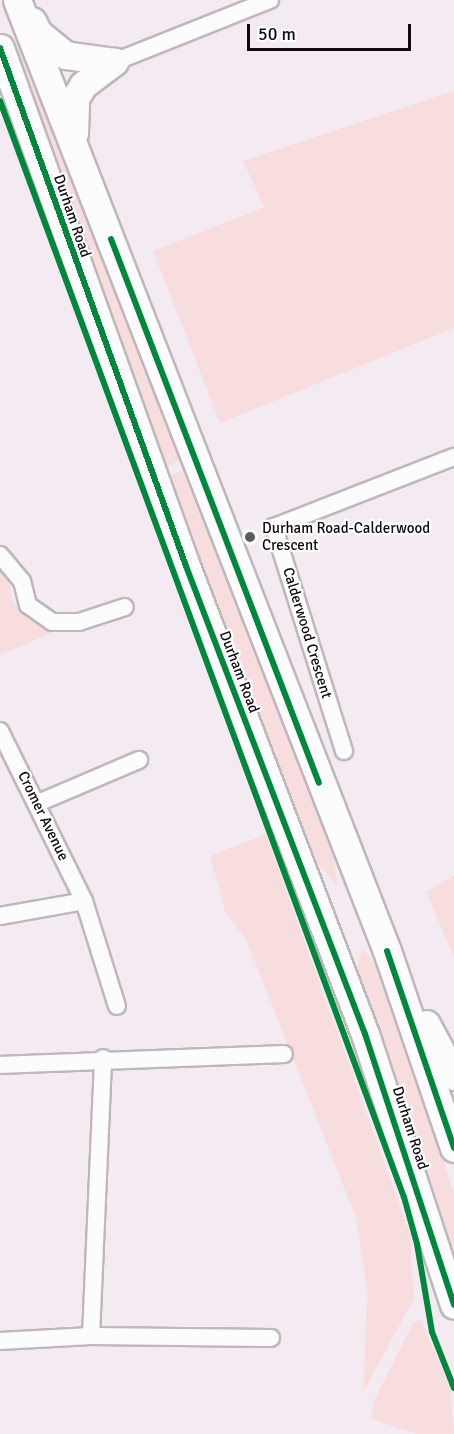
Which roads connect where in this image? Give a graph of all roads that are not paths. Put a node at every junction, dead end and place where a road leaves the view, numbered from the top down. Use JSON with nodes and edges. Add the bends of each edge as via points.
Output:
{"nodes":[{"id":1,"x":18,"y":0,"type":"edge"},
{"id":2,"x":270,"y":0,"type":"edge"},
{"id":3,"x":0,"y":48,"type":"edge"},
{"id":4,"x":114,"y":62,"type":"junction"},
{"id":5,"x":75,"y":147,"type":"junction"},
{"id":6,"x":454,"y":457,"type":"edge"},
{"id":7,"x":0,"y":555,"type":"edge"},
{"id":8,"x":125,"y":607,"type":"dead end"},
{"id":9,"x":0,"y":732,"type":"edge"},
{"id":10,"x":344,"y":751,"type":"dead end"},
{"id":11,"x":139,"y":760,"type":"dead end"},
{"id":12,"x":38,"y":803,"type":"junction"},
{"id":13,"x":84,"y":901,"type":"junction"},
{"id":14,"x":0,"y":916,"type":"edge"},
{"id":15,"x":387,"y":951,"type":"junction"},
{"id":16,"x":117,"y":1006,"type":"dead end"},
{"id":17,"x":284,"y":1054,"type":"dead end"},
{"id":18,"x":103,"y":1058,"type":"junction"},
{"id":19,"x":0,"y":1065,"type":"edge"},
{"id":20,"x":454,"y":1076,"type":"edge"},
{"id":21,"x":454,"y":1148,"type":"edge"},
{"id":22,"x":454,"y":1305,"type":"edge"},
{"id":23,"x":91,"y":1336,"type":"junction"},
{"id":24,"x":271,"y":1338,"type":"dead end"},
{"id":25,"x":0,"y":1341,"type":"edge"}],
"edges":[{"from":1,"to":4,"type":"main road","via":[[38,33],[65,55]]},
{"from":1,"to":5,"type":"main road","name":"Durham Road"},
{"from":2,"to":4,"type":"street"},
{"from":3,"to":22,"type":"main road","name":"Durham Road","via":[[186,566],[365,1034]]},
{"from":4,"to":5,"type":"main road","via":[[83,85],[75,98]]},
{"from":5,"to":15,"type":"main road","name":"Durham Road"},
{"from":6,"to":10,"type":"street","name":"Calderwood Crescent","via":[[274,527]]},
{"from":7,"to":8,"type":"street","via":[[22,581],[28,605],[52,622],[79,622]]},
{"from":9,"to":12,"type":"street","name":"Cromer Avenue"},
{"from":11,"to":12,"type":"street"},
{"from":12,"to":13,"type":"street","name":"Cromer Avenue"},
{"from":13,"to":14,"type":"street"},
{"from":13,"to":16,"type":"street","name":"Cromer Avenue"},
{"from":15,"to":20,"type":"main road"},
{"from":15,"to":21,"type":"main road","name":"Durham Road"},
{"from":17,"to":18,"type":"street"},
{"from":18,"to":19,"type":"street"},
{"from":18,"to":23,"type":"street"},
{"from":23,"to":24,"type":"street"},
{"from":23,"to":25,"type":"street"}]}
